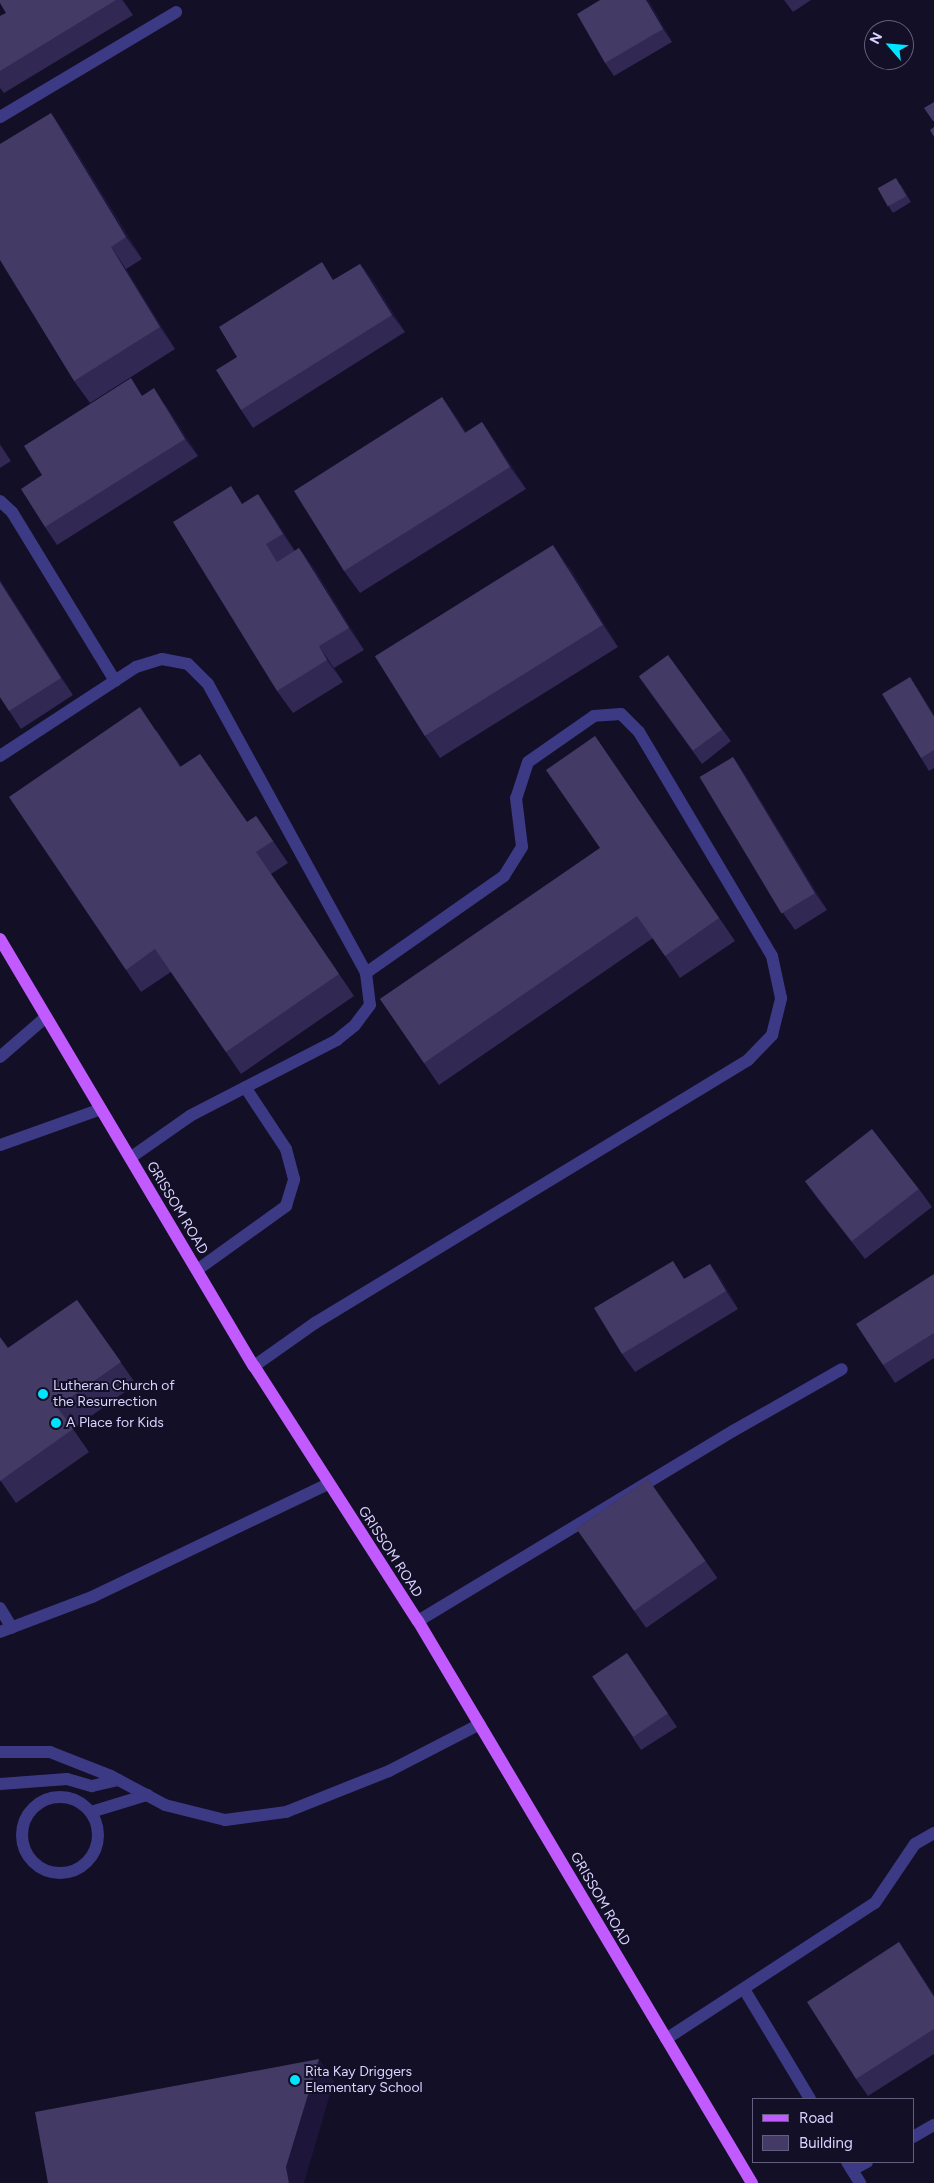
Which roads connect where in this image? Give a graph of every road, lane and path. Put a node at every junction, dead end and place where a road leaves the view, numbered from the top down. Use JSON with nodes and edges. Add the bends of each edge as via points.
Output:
{"nodes":[{"id":1,"x":176,"y":12,"type":"dead end"},
{"id":2,"x":0,"y":117,"type":"edge"},
{"id":3,"x":0,"y":501,"type":"edge"},
{"id":4,"x":115,"y":681,"type":"junction"},
{"id":5,"x":0,"y":756,"type":"edge"},
{"id":6,"x":0,"y":939,"type":"edge"},
{"id":7,"x":366,"y":973,"type":"junction"},
{"id":8,"x":46,"y":1017,"type":"junction"},
{"id":9,"x":0,"y":1057,"type":"edge"},
{"id":10,"x":246,"y":1087,"type":"junction"},
{"id":11,"x":101,"y":1109,"type":"junction"},
{"id":12,"x":0,"y":1145,"type":"edge"},
{"id":13,"x":130,"y":1158,"type":"junction"},
{"id":14,"x":197,"y":1270,"type":"junction"},
{"id":15,"x":254,"y":1366,"type":"junction"},
{"id":16,"x":842,"y":1369,"type":"dead end"},
{"id":17,"x":328,"y":1484,"type":"junction"},
{"id":18,"x":0,"y":1608,"type":"edge"},
{"id":19,"x":418,"y":1621,"type":"junction"},
{"id":20,"x":6,"y":1630,"type":"edge"},
{"id":21,"x":480,"y":1724,"type":"junction"},
{"id":22,"x":0,"y":1752,"type":"edge"},
{"id":23,"x":118,"y":1780,"type":"junction"},
{"id":24,"x":0,"y":1784,"type":"edge"},
{"id":25,"x":147,"y":1795,"type":"junction"},
{"id":26,"x":91,"y":1812,"type":"junction"},
{"id":27,"x":934,"y":1833,"type":"edge"},
{"id":28,"x":744,"y":1989,"type":"junction"},
{"id":29,"x":666,"y":2039,"type":"junction"},
{"id":30,"x":809,"y":2098,"type":"edge"},
{"id":31,"x":934,"y":2125,"type":"edge"},
{"id":32,"x":914,"y":2136,"type":"edge"},
{"id":33,"x":863,"y":2163,"type":"edge"},
{"id":34,"x":850,"y":2166,"type":"edge"},
{"id":35,"x":752,"y":2183,"type":"edge"},
{"id":36,"x":860,"y":2183,"type":"edge"}],
"edges":[{"from":1,"to":2,"type":"lane"},
{"from":3,"to":4,"type":"lane","via":[[12,512]]},
{"from":4,"to":5,"type":"lane"},
{"from":4,"to":7,"type":"lane","via":[[136,668],[162,659],[188,664],[208,684]]},
{"from":6,"to":8,"type":"main road","name":"GRISSOM ROAD"},
{"from":7,"to":10,"type":"lane","via":[[370,1005],[354,1026],[337,1040]]},
{"from":7,"to":15,"type":"lane","via":[[504,876],[522,847],[516,798],[528,762],[594,716],[621,714],[638,732],[772,956],[781,998],[772,1035],[748,1060],[315,1323]]},
{"from":8,"to":9,"type":"lane"},
{"from":8,"to":11,"type":"main road","name":"GRISSOM ROAD"},
{"from":10,"to":13,"type":"lane","via":[[190,1116]]},
{"from":10,"to":14,"type":"lane","via":[[286,1149],[294,1179],[286,1206]]},
{"from":11,"to":12,"type":"lane"},
{"from":11,"to":13,"type":"main road","name":"GRISSOM ROAD"},
{"from":13,"to":14,"type":"main road","name":"GRISSOM ROAD"},
{"from":14,"to":15,"type":"main road","name":"GRISSOM ROAD"},
{"from":15,"to":17,"type":"main road","name":"GRISSOM ROAD"},
{"from":16,"to":19,"type":"lane"},
{"from":17,"to":19,"type":"main road","name":"GRISSOM ROAD"},
{"from":17,"to":20,"type":"lane","via":[[92,1597]]},
{"from":18,"to":20,"type":"lane"},
{"from":19,"to":21,"type":"main road","name":"GRISSOM ROAD"},
{"from":21,"to":25,"type":"lane","via":[[389,1771],[286,1812],[225,1820],[165,1805]]},
{"from":21,"to":29,"type":"main road","name":"GRISSOM ROAD"},
{"from":22,"to":23,"type":"lane","via":[[50,1752]]},
{"from":23,"to":24,"type":"lane","via":[[92,1786],[67,1779]]},
{"from":23,"to":25,"type":"lane"},
{"from":25,"to":26,"type":"lane"},
{"from":26,"to":26,"type":"lane","via":[[72,1798],[60,1796],[39,1803],[24,1821],[22,1844],[27,1855],[42,1870],[53,1873],[63,1874],[82,1867],[96,1851],[98,1841],[99,1831]]},
{"from":27,"to":28,"type":"lane","via":[[915,1844],[875,1903]]},
{"from":28,"to":29,"type":"lane"},
{"from":28,"to":30,"type":"lane"},
{"from":29,"to":35,"type":"main road","name":"GRISSOM ROAD"},
{"from":31,"to":32,"type":"lane"},
{"from":33,"to":34,"type":"lane"},
{"from":34,"to":36,"type":"lane"}]}
